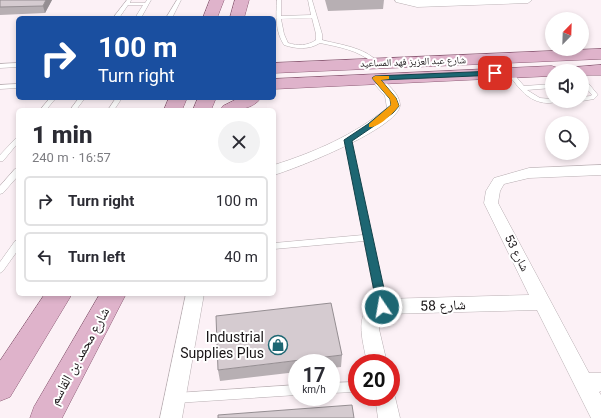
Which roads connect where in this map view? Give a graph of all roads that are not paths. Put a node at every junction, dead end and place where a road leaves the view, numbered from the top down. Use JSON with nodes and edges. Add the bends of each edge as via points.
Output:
{"nodes":[{"id":1,"x":179,"y":0,"type":"edge"},
{"id":2,"x":217,"y":0,"type":"edge"},
{"id":3,"x":242,"y":0,"type":"edge"},
{"id":4,"x":279,"y":0,"type":"edge"},
{"id":5,"x":310,"y":0,"type":"edge"},
{"id":6,"x":399,"y":0,"type":"edge"},
{"id":7,"x":528,"y":0,"type":"edge"},
{"id":8,"x":127,"y":2,"type":"edge"},
{"id":9,"x":148,"y":2,"type":"edge"},
{"id":10,"x":117,"y":16,"type":"edge"},
{"id":11,"x":139,"y":16,"type":"edge"},
{"id":12,"x":170,"y":16,"type":"edge"},
{"id":13,"x":211,"y":16,"type":"edge"},
{"id":14,"x":238,"y":16,"type":"edge"},
{"id":15,"x":313,"y":16,"type":"junction"},
{"id":16,"x":280,"y":18,"type":"junction"},
{"id":17,"x":318,"y":41,"type":"junction"},
{"id":18,"x":601,"y":54,"type":"edge"},
{"id":19,"x":589,"y":55,"type":"edge"},
{"id":20,"x":570,"y":56,"type":"edge"},
{"id":21,"x":582,"y":56,"type":"edge"},
{"id":22,"x":276,"y":57,"type":"edge"},
{"id":23,"x":16,"y":64,"type":"edge"},
{"id":24,"x":321,"y":64,"type":"junction"},
{"id":25,"x":0,"y":66,"type":"edge"},
{"id":26,"x":276,"y":68,"type":"edge"},
{"id":27,"x":375,"y":70,"type":"junction"},
{"id":28,"x":598,"y":70,"type":"edge"},
{"id":29,"x":545,"y":72,"type":"edge"},
{"id":30,"x":510,"y":73,"type":"junction"},
{"id":31,"x":298,"y":82,"type":"junction"},
{"id":32,"x":276,"y":84,"type":"edge"},
{"id":33,"x":16,"y":86,"type":"edge"},
{"id":34,"x":545,"y":86,"type":"edge"},
{"id":35,"x":0,"y":87,"type":"edge"},
{"id":36,"x":523,"y":88,"type":"junction"},
{"id":37,"x":589,"y":88,"type":"edge"},
{"id":38,"x":276,"y":89,"type":"edge"},
{"id":39,"x":589,"y":98,"type":"edge"},
{"id":40,"x":51,"y":100,"type":"edge"},
{"id":41,"x":248,"y":100,"type":"edge"},
{"id":42,"x":545,"y":101,"type":"edge"},
{"id":43,"x":45,"y":108,"type":"edge"},
{"id":44,"x":233,"y":108,"type":"edge"},
{"id":45,"x":348,"y":140,"type":"junction"},
{"id":46,"x":16,"y":141,"type":"edge"},
{"id":47,"x":0,"y":160,"type":"edge"},
{"id":48,"x":276,"y":169,"type":"edge"},
{"id":49,"x":601,"y":170,"type":"edge"},
{"id":50,"x":16,"y":173,"type":"edge"},
{"id":51,"x":0,"y":191,"type":"edge"},
{"id":52,"x":367,"y":238,"type":"junction"},
{"id":53,"x":16,"y":246,"type":"edge"},
{"id":54,"x":276,"y":246,"type":"edge"},
{"id":55,"x":0,"y":269,"type":"edge"},
{"id":56,"x":58,"y":296,"type":"edge"},
{"id":57,"x":112,"y":296,"type":"edge"},
{"id":58,"x":195,"y":296,"type":"edge"},
{"id":59,"x":542,"y":302,"type":"junction"},
{"id":60,"x":382,"y":307,"type":"junction"},
{"id":61,"x":376,"y":354,"type":"edge"},
{"id":62,"x":593,"y":382,"type":"edge"},
{"id":63,"x":0,"y":387,"type":"edge"},
{"id":64,"x":288,"y":391,"type":"edge"},
{"id":65,"x":174,"y":398,"type":"junction"},
{"id":66,"x":387,"y":406,"type":"edge"},
{"id":67,"x":601,"y":416,"type":"edge"},
{"id":68,"x":46,"y":418,"type":"edge"},
{"id":69,"x":171,"y":418,"type":"edge"},
{"id":70,"x":389,"y":418,"type":"edge"}],
"edges":[{"from":1,"to":12,"type":"lane"},
{"from":2,"to":13,"type":"main road"},
{"from":3,"to":14,"type":"main road"},
{"from":4,"to":16,"type":"lane"},
{"from":5,"to":15,"type":"lane"},
{"from":6,"to":7,"type":"street","via":[[417,4]]},
{"from":8,"to":9,"type":"lane"},
{"from":8,"to":10,"type":"lane"},
{"from":9,"to":11,"type":"lane"},
{"from":15,"to":16,"type":"lane"},
{"from":15,"to":17,"type":"lane","via":[[319,34]]},
{"from":16,"to":17,"type":"lane","via":[[281,34],[286,44],[306,47]]},
{"from":17,"to":27,"type":"lane","via":[[368,55]]},
{"from":18,"to":19,"type":"main road","name":"شارع عبد العزيز فهد المساعيد"},
{"from":20,"to":27,"type":"main road","name":"شارع عبد العزيز فهد المساعيد"},
{"from":21,"to":28,"type":"main road","via":[[579,60],[588,68]]},
{"from":22,"to":24,"type":"main road"},
{"from":23,"to":25,"type":"lane"},
{"from":24,"to":26,"type":"main road","name":"شارع عبد العزيز فهد المساعيد"},
{"from":24,"to":27,"type":"main road","name":"شارع عبد العزيز فهد المساعيد"},
{"from":27,"to":30,"type":"main road","name":"شارع عبد العزيز فهد المساعيد"},
{"from":27,"to":31,"type":"main road","name":"شارع عبد العزيز فهد المساعيد"},
{"from":27,"to":45,"type":"street","via":[[395,106],[371,126]]},
{"from":29,"to":30,"type":"main road","name":"شارع عبد العزيز فهد المساعيد"},
{"from":30,"to":36,"type":"lane"},
{"from":31,"to":32,"type":"main road","name":"شارع عبد العزيز فهد المساعيد"},
{"from":31,"to":38,"type":"main road"},
{"from":33,"to":35,"type":"lane"},
{"from":34,"to":36,"type":"lane"},
{"from":36,"to":42,"type":"lane","via":[[534,100]]},
{"from":37,"to":39,"type":"lane","via":[[595,95]]},
{"from":40,"to":43,"type":"lane"},
{"from":41,"to":44,"type":"main road"},
{"from":45,"to":48,"type":"street"},
{"from":45,"to":52,"type":"lane"},
{"from":46,"to":47,"type":"lane"},
{"from":49,"to":59,"type":"street","name":"شارع 53","via":[[529,173],[499,181],[493,191],[491,203]]},
{"from":50,"to":51,"type":"lane"},
{"from":52,"to":54,"type":"lane"},
{"from":52,"to":60,"type":"lane"},
{"from":53,"to":55,"type":"lane"},
{"from":56,"to":63,"type":"main road"},
{"from":57,"to":68,"type":"main road","name":"شارع محمد بن القاسم"},
{"from":58,"to":65,"type":"street"},
{"from":59,"to":60,"type":"street","name":"شارع 58"},
{"from":59,"to":62,"type":"street","name":"شارع 53"},
{"from":60,"to":61,"type":"street","via":[[372,315],[370,329]]},
{"from":62,"to":67,"type":"street","name":"شارع 53"},
{"from":64,"to":65,"type":"lane"},
{"from":65,"to":69,"type":"street"},
{"from":66,"to":70,"type":"street"}]}
